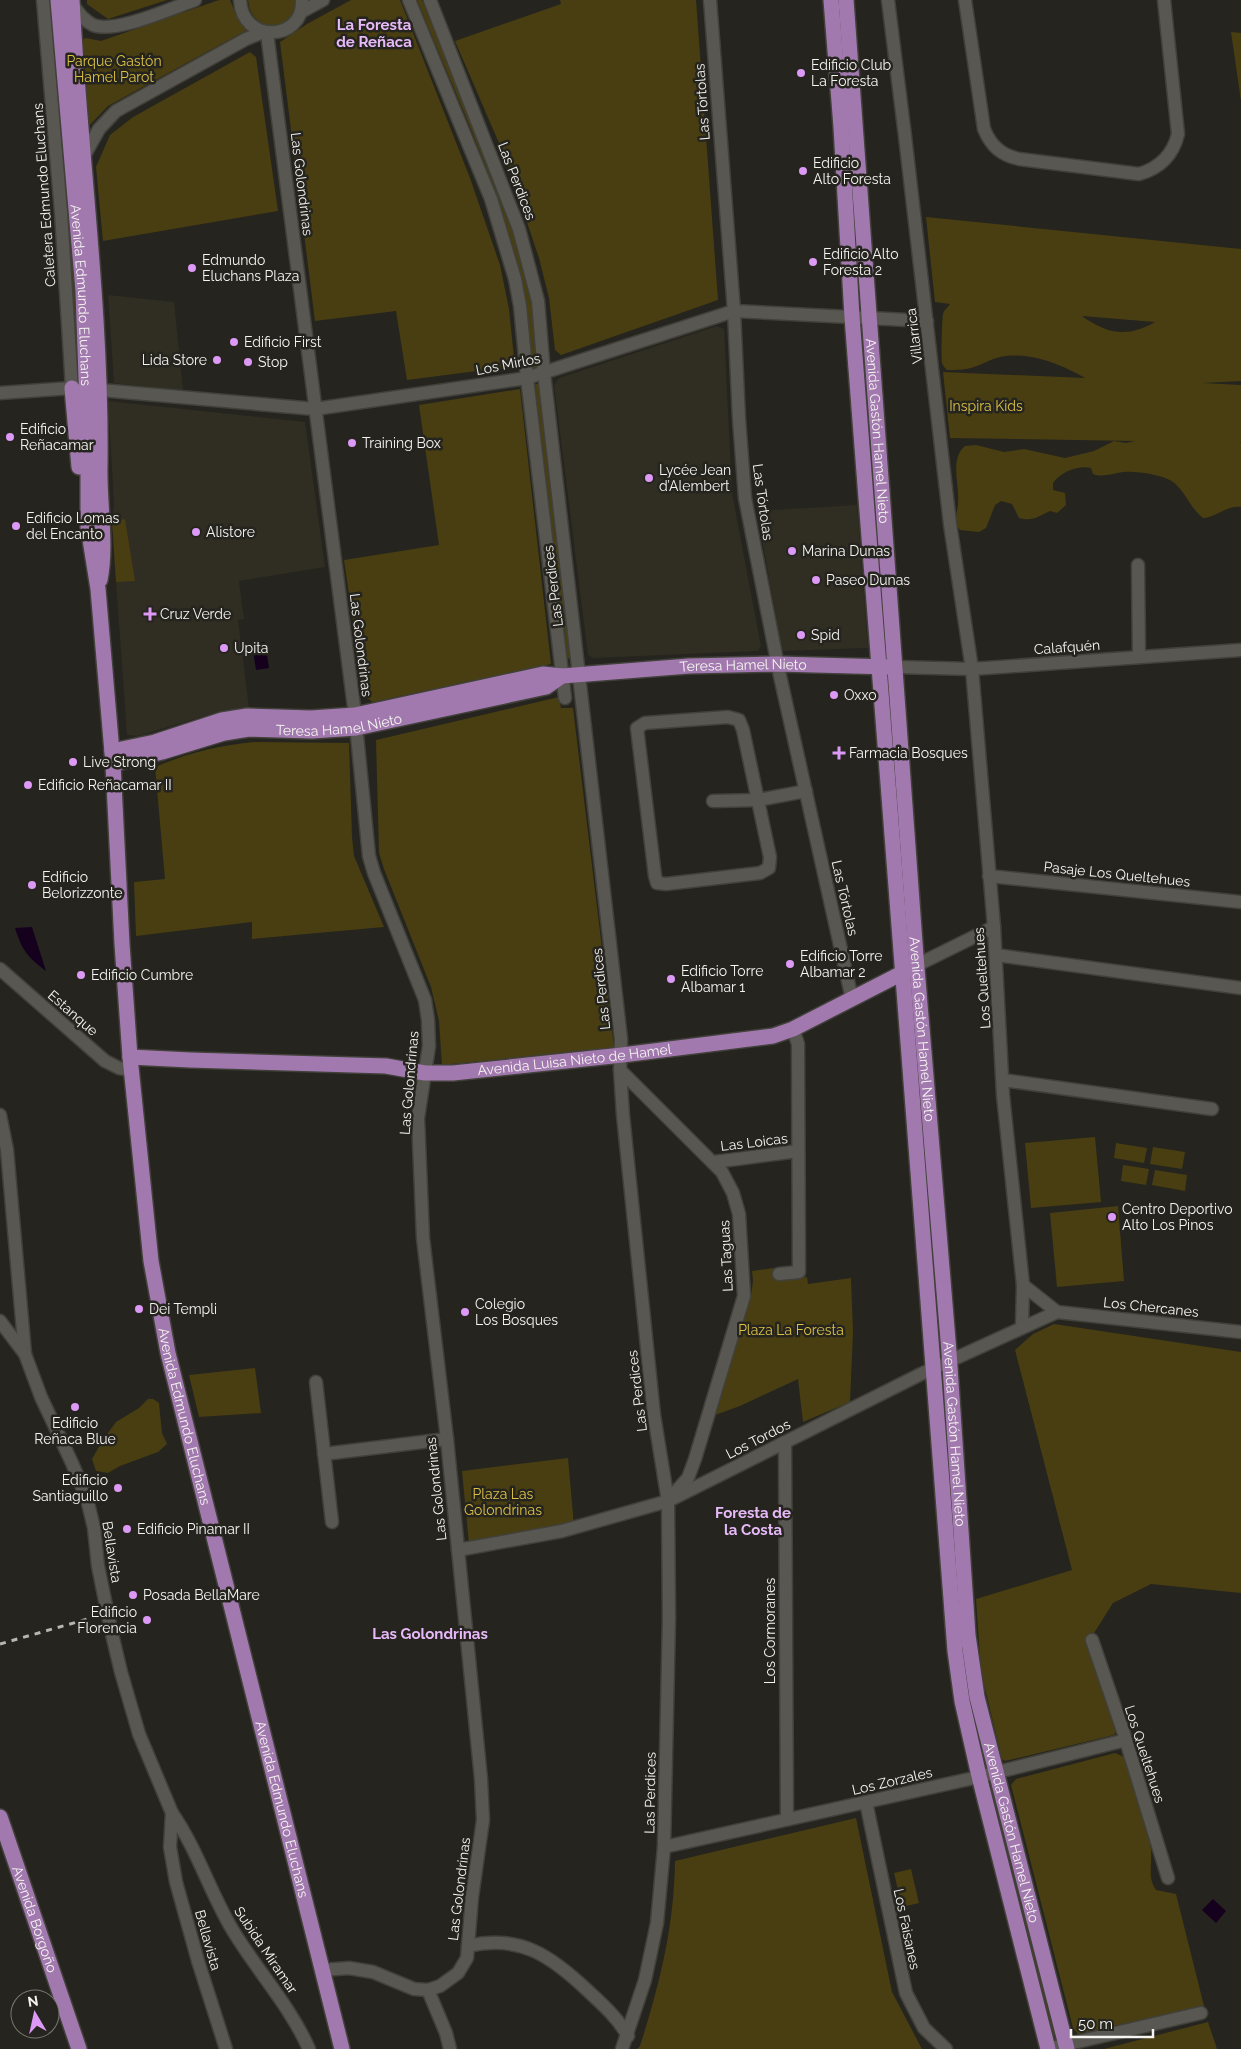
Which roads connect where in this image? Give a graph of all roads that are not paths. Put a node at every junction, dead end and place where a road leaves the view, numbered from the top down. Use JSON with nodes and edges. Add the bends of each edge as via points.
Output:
{"nodes":[{"id":1,"x":43,"y":0,"type":"edge"},
{"id":2,"x":195,"y":0,"type":"edge"},
{"id":3,"x":240,"y":0,"type":"edge"},
{"id":4,"x":324,"y":0,"type":"edge"},
{"id":5,"x":409,"y":0,"type":"edge"},
{"id":6,"x":430,"y":0,"type":"edge"},
{"id":7,"x":710,"y":0,"type":"edge"},
{"id":8,"x":831,"y":0,"type":"edge"},
{"id":9,"x":846,"y":0,"type":"edge"},
{"id":10,"x":888,"y":0,"type":"edge"},
{"id":11,"x":965,"y":0,"type":"edge"},
{"id":12,"x":1164,"y":0,"type":"edge"},
{"id":13,"x":67,"y":1,"type":"edge"},
{"id":14,"x":301,"y":6,"type":"edge"},
{"id":15,"x":265,"y":32,"type":"junction"},
{"id":16,"x":57,"y":77,"type":"junction"},
{"id":17,"x":78,"y":85,"type":"junction"},
{"id":18,"x":84,"y":156,"type":"junction"},
{"id":19,"x":734,"y":311,"type":"junction"},
{"id":20,"x":852,"y":317,"type":"junction"},
{"id":21,"x":868,"y":318,"type":"junction"},
{"id":22,"x":927,"y":321,"type":"junction"},
{"id":23,"x":544,"y":373,"type":"junction"},
{"id":24,"x":527,"y":378,"type":"junction"},
{"id":25,"x":87,"y":389,"type":"junction"},
{"id":26,"x":0,"y":393,"type":"edge"},
{"id":27,"x":315,"y":409,"type":"junction"},
{"id":28,"x":1138,"y":565,"type":"dead end"},
{"id":29,"x":98,"y":590,"type":"junction"},
{"id":30,"x":1241,"y":650,"type":"edge"},
{"id":31,"x":1139,"y":657,"type":"junction"},
{"id":32,"x":778,"y":664,"type":"junction"},
{"id":33,"x":880,"y":667,"type":"junction"},
{"id":34,"x":896,"y":667,"type":"junction"},
{"id":35,"x":972,"y":669,"type":"junction"},
{"id":36,"x":579,"y":674,"type":"junction"},
{"id":37,"x":562,"y":676,"type":"junction"},
{"id":38,"x":565,"y":698,"type":"dead end"},
{"id":39,"x":356,"y":722,"type":"junction"},
{"id":40,"x":112,"y":758,"type":"junction"},
{"id":41,"x":806,"y":791,"type":"junction"},
{"id":42,"x":758,"y":800,"type":"junction"},
{"id":43,"x":713,"y":802,"type":"dead end"},
{"id":44,"x":989,"y":876,"type":"junction"},
{"id":45,"x":1241,"y":902,"type":"edge"},
{"id":46,"x":994,"y":927,"type":"junction"},
{"id":47,"x":996,"y":955,"type":"junction"},
{"id":48,"x":0,"y":968,"type":"edge"},
{"id":49,"x":910,"y":969,"type":"junction"},
{"id":50,"x":1241,"y":988,"type":"edge"},
{"id":51,"x":852,"y":999,"type":"junction"},
{"id":52,"x":793,"y":1029,"type":"junction"},
{"id":53,"x":621,"y":1062,"type":"junction"},
{"id":54,"x":130,"y":1063,"type":"junction"},
{"id":55,"x":425,"y":1073,"type":"junction"},
{"id":56,"x":1003,"y":1080,"type":"junction"},
{"id":57,"x":1212,"y":1109,"type":"dead end"},
{"id":58,"x":0,"y":1115,"type":"edge"},
{"id":59,"x":798,"y":1152,"type":"junction"},
{"id":60,"x":714,"y":1162,"type":"junction"},
{"id":61,"x":779,"y":1274,"type":"dead end"},
{"id":62,"x":1023,"y":1284,"type":"junction"},
{"id":63,"x":1057,"y":1312,"type":"junction"},
{"id":64,"x":0,"y":1321,"type":"edge"},
{"id":65,"x":1022,"y":1327,"type":"junction"},
{"id":66,"x":1241,"y":1332,"type":"edge"},
{"id":67,"x":25,"y":1354,"type":"junction"},
{"id":68,"x":950,"y":1361,"type":"junction"},
{"id":69,"x":934,"y":1368,"type":"junction"},
{"id":70,"x":316,"y":1382,"type":"dead end"},
{"id":71,"x":447,"y":1439,"type":"junction"},
{"id":72,"x":785,"y":1442,"type":"junction"},
{"id":73,"x":324,"y":1454,"type":"junction"},
{"id":74,"x":668,"y":1501,"type":"junction"},
{"id":75,"x":332,"y":1522,"type":"dead end"},
{"id":76,"x":458,"y":1550,"type":"junction"},
{"id":77,"x":1092,"y":1640,"type":"dead end"},
{"id":78,"x":1126,"y":1740,"type":"junction"},
{"id":79,"x":996,"y":1773,"type":"junction"},
{"id":80,"x":979,"y":1776,"type":"junction"},
{"id":81,"x":866,"y":1802,"type":"junction"},
{"id":82,"x":172,"y":1813,"type":"junction"},
{"id":83,"x":0,"y":1817,"type":"edge"},
{"id":84,"x":786,"y":1819,"type":"junction"},
{"id":85,"x":664,"y":1847,"type":"junction"},
{"id":86,"x":1168,"y":1878,"type":"dead end"},
{"id":87,"x":468,"y":1946,"type":"junction"},
{"id":88,"x":322,"y":1970,"type":"junction"},
{"id":89,"x":428,"y":1990,"type":"junction"},
{"id":90,"x":1201,"y":2013,"type":"dead end"},
{"id":91,"x":628,"y":2036,"type":"junction"},
{"id":92,"x":1067,"y":2047,"type":"edge"},
{"id":93,"x":79,"y":2049,"type":"edge"},
{"id":94,"x":226,"y":2049,"type":"edge"},
{"id":95,"x":309,"y":2049,"type":"edge"},
{"id":96,"x":342,"y":2049,"type":"edge"},
{"id":97,"x":450,"y":2049,"type":"edge"},
{"id":98,"x":622,"y":2049,"type":"edge"},
{"id":99,"x":946,"y":2049,"type":"edge"},
{"id":100,"x":1048,"y":2049,"type":"edge"}],
"edges":[{"from":1,"to":16,"type":"street"},
{"from":2,"to":13,"type":"street","via":[[107,28],[86,21]]},
{"from":3,"to":15,"type":"street","via":[[246,20]]},
{"from":4,"to":14,"type":"street"},
{"from":5,"to":24,"type":"street","name":"Las Perdices","via":[[500,226],[520,306]]},
{"from":6,"to":23,"type":"street","name":"Las Perdices","via":[[519,229],[538,301]]},
{"from":7,"to":19,"type":"street","name":"Las Tórtolas"},
{"from":8,"to":20,"type":"main road","name":"Avenida Gastón Hamel Nieto"},
{"from":9,"to":21,"type":"main road","name":"Avenida Gastón Hamel Nieto"},
{"from":10,"to":22,"type":"street","name":"Villarrica"},
{"from":11,"to":12,"type":"street","via":[[982,121],[992,144],[1004,154],[1019,159],[1139,174],[1163,162],[1178,134]]},
{"from":13,"to":16,"type":"main road","name":"Avenida Edmundo Eluchans"},
{"from":13,"to":17,"type":"main road","name":"Avenida Edmundo Eluchans"},
{"from":14,"to":15,"type":"street","via":[[298,18],[288,28]]},
{"from":15,"to":18,"type":"street","via":[[246,39],[116,111],[99,129]]},
{"from":15,"to":27,"type":"street","name":"Las Golondrinas"},
{"from":16,"to":17,"type":"main road","via":[[72,79]]},
{"from":16,"to":25,"type":"main road","name":"Avenida Edmundo Eluchans","via":[[82,291]]},
{"from":17,"to":18,"type":"main road","name":"Avenida Edmundo Eluchans"},
{"from":18,"to":25,"type":"main road","name":"Avenida Edmundo Eluchans","via":[[95,292]]},
{"from":19,"to":20,"type":"street","name":"Los Mirlos"},
{"from":19,"to":23,"type":"street","name":"Los Mirlos"},
{"from":19,"to":32,"type":"street","name":"Las Tórtolas","via":[[745,498]]},
{"from":20,"to":21,"type":"street","name":"Los Mirlos"},
{"from":20,"to":33,"type":"main road","name":"Avenida Gastón Hamel Nieto"},
{"from":21,"to":22,"type":"street","name":"Los Mirlos"},
{"from":21,"to":34,"type":"main road","name":"Avenida Gastón Hamel Nieto"},
{"from":22,"to":35,"type":"street","name":"Villarrica","via":[[950,524]]},
{"from":23,"to":24,"type":"street","name":"Los Mirlos"},
{"from":23,"to":36,"type":"street","name":"Las Perdices"},
{"from":24,"to":27,"type":"street","name":"Los Mirlos"},
{"from":24,"to":37,"type":"street","name":"Las Perdices"},
{"from":25,"to":26,"type":"street","name":"Los Mirlos"},
{"from":25,"to":27,"type":"street","name":"Los Mirlos"},
{"from":25,"to":29,"type":"main road","name":"Avenida Edmundo Eluchans","via":[[103,554]]},
{"from":25,"to":29,"type":"main road","name":"Avenida Edmundo Eluchans","via":[[80,480]]},
{"from":27,"to":39,"type":"street","name":"Las Golondrinas"},
{"from":28,"to":31,"type":"street"},
{"from":29,"to":40,"type":"main road","name":"Avenida Edmundo Eluchans"},
{"from":30,"to":31,"type":"street","name":"Calafquén"},
{"from":31,"to":35,"type":"street","name":"Calafquén"},
{"from":32,"to":33,"type":"main road","name":"Teresa Hamel Nieto"},
{"from":32,"to":36,"type":"main road","name":"Teresa Hamel Nieto"},
{"from":32,"to":41,"type":"street","name":"Las Tórtolas"},
{"from":33,"to":34,"type":"main road","name":"Teresa Hamel Nieto"},
{"from":33,"to":49,"type":"main road","name":"Avenida Gastón Hamel Nieto"},
{"from":34,"to":35,"type":"street","name":"Calafquén"},
{"from":34,"to":49,"type":"main road","name":"Avenida Gastón Hamel Nieto"},
{"from":35,"to":44,"type":"street","name":"Los Queltehues"},
{"from":36,"to":37,"type":"main road","name":"Teresa Hamel Nieto"},
{"from":36,"to":53,"type":"street","name":"Las Perdices"},
{"from":37,"to":38,"type":"street","name":"Las Perdices"},
{"from":37,"to":39,"type":"main road","name":"Teresa Hamel Nieto","via":[[543,674]]},
{"from":39,"to":40,"type":"main road","name":"Teresa Hamel Nieto","via":[[311,718],[235,718],[210,723]]},
{"from":39,"to":55,"type":"street","name":"Las Golondrinas","via":[[371,865],[426,1005],[429,1040]]},
{"from":40,"to":54,"type":"main road","name":"Avenida Edmundo Eluchans"},
{"from":41,"to":42,"type":"street"},
{"from":41,"to":51,"type":"street","name":"Las Tórtolas"},
{"from":42,"to":42,"type":"street","via":[[739,720],[728,717],[645,723],[637,728],[657,883],[760,873],[769,868],[770,857]]},
{"from":42,"to":43,"type":"street"},
{"from":44,"to":45,"type":"street","name":"Pasaje Los Queltehues"},
{"from":44,"to":46,"type":"street","name":"Los Queltehues"},
{"from":46,"to":47,"type":"street","name":"Los Queltehues"},
{"from":46,"to":49,"type":"street","name":"Avenida Luisa Nieto de Hamel"},
{"from":47,"to":50,"type":"street"},
{"from":47,"to":56,"type":"street","name":"Los Queltehues"},
{"from":48,"to":54,"type":"street","name":"Estanque","via":[[105,1061],[119,1068]]},
{"from":49,"to":51,"type":"main road","name":"Avenida Luisa Nieto de Hamel"},
{"from":49,"to":68,"type":"main road","name":"Avenida Gastón Hamel Nieto"},
{"from":49,"to":69,"type":"main road","name":"Avenida Gastón Hamel Nieto"},
{"from":51,"to":52,"type":"main road","name":"Avenida Luisa Nieto de Hamel"},
{"from":52,"to":53,"type":"main road","name":"Avenida Luisa Nieto de Hamel","via":[[764,1038]]},
{"from":52,"to":59,"type":"street","via":[[798,1044]]},
{"from":53,"to":55,"type":"main road","name":"Avenida Luisa Nieto de Hamel"},
{"from":53,"to":60,"type":"street","name":"Las Taguas"},
{"from":53,"to":74,"type":"street","name":"Las Perdices","via":[[623,1115],[654,1415]]},
{"from":54,"to":55,"type":"main road","name":"Avenida Luisa Nieto de Hamel","via":[[190,1060],[386,1066]]},
{"from":54,"to":88,"type":"main road","name":"Avenida Edmundo Eluchans","via":[[151,1261],[166,1345]]},
{"from":55,"to":71,"type":"street","name":"Las Golondrinas","via":[[418,1118],[420,1192]]},
{"from":56,"to":57,"type":"street"},
{"from":56,"to":62,"type":"street","name":"Los Queltehues"},
{"from":58,"to":67,"type":"street","name":"Bellavista","via":[[7,1150]]},
{"from":59,"to":60,"type":"street","name":"Las Loicas"},
{"from":59,"to":61,"type":"street","via":[[800,1272]]},
{"from":60,"to":74,"type":"street","name":"Las Taguas","via":[[737,1203],[744,1296],[688,1478]]},
{"from":62,"to":63,"type":"street"},
{"from":62,"to":65,"type":"street","name":"Los Queltehues"},
{"from":63,"to":65,"type":"street","name":"Los Tordos"},
{"from":63,"to":66,"type":"street","name":"Los Chercanes"},
{"from":64,"to":67,"type":"street"},
{"from":65,"to":68,"type":"street","name":"Los Tordos"},
{"from":67,"to":82,"type":"street","name":"Bellavista","via":[[40,1397],[87,1499],[121,1672],[139,1734]]},
{"from":68,"to":69,"type":"street","name":"Los Tordos"},
{"from":68,"to":79,"type":"main road","name":"Avenida Gastón Hamel Nieto","via":[[969,1649]]},
{"from":69,"to":72,"type":"street","name":"Los Tordos"},
{"from":69,"to":80,"type":"main road","name":"Avenida Gastón Hamel Nieto","via":[[955,1651],[962,1701]]},
{"from":70,"to":73,"type":"street"},
{"from":71,"to":73,"type":"street"},
{"from":71,"to":76,"type":"street","name":"Las Golondrinas"},
{"from":72,"to":74,"type":"street","name":"Los Tordos"},
{"from":72,"to":84,"type":"street","name":"Los Cormoranes"},
{"from":73,"to":75,"type":"street"},
{"from":74,"to":76,"type":"street","name":"Los Tordos","via":[[562,1531]]},
{"from":74,"to":85,"type":"street","name":"Las Perdices"},
{"from":76,"to":87,"type":"street","name":"Las Golondrinas","via":[[483,1820]]},
{"from":77,"to":78,"type":"street","name":"Los Queltehues"},
{"from":78,"to":79,"type":"street","name":"Los Zorzales"},
{"from":78,"to":86,"type":"street","name":"Los Queltehues"},
{"from":79,"to":80,"type":"street","name":"Los Zorzales"},
{"from":79,"to":92,"type":"main road","name":"Avenida Gastón Hamel Nieto"},
{"from":80,"to":81,"type":"street","name":"Los Zorzales"},
{"from":80,"to":100,"type":"main road","name":"Avenida Gastón Hamel Nieto"},
{"from":81,"to":84,"type":"street","name":"Los Zorzales"},
{"from":81,"to":99,"type":"street","name":"Los Faisanes","via":[[906,1993],[924,2028]]},
{"from":82,"to":94,"type":"street","name":"Bellavista","via":[[170,1847],[176,1882]]},
{"from":82,"to":95,"type":"street","name":"Subida Miramar","via":[[233,1930],[282,1999]]},
{"from":83,"to":93,"type":"main road","name":"Avenida Borgoño"},
{"from":84,"to":85,"type":"street","name":"Los Zorzales"},
{"from":85,"to":91,"type":"street","name":"Las Perdices","via":[[657,1923],[645,1980]]},
{"from":87,"to":89,"type":"street","name":"Las Golondrinas","via":[[467,1958],[458,1973]]},
{"from":87,"to":91,"type":"street","via":[[496,1942],[538,1951],[593,1995]]},
{"from":88,"to":89,"type":"street","via":[[349,1968],[373,1972],[414,1989]]},
{"from":88,"to":96,"type":"main road","name":"Avenida Edmundo Eluchans"},
{"from":89,"to":97,"type":"street"},
{"from":90,"to":92,"type":"street"},
{"from":91,"to":98,"type":"street","name":"Las Perdices"},
{"from":92,"to":100,"type":"street"}]}
